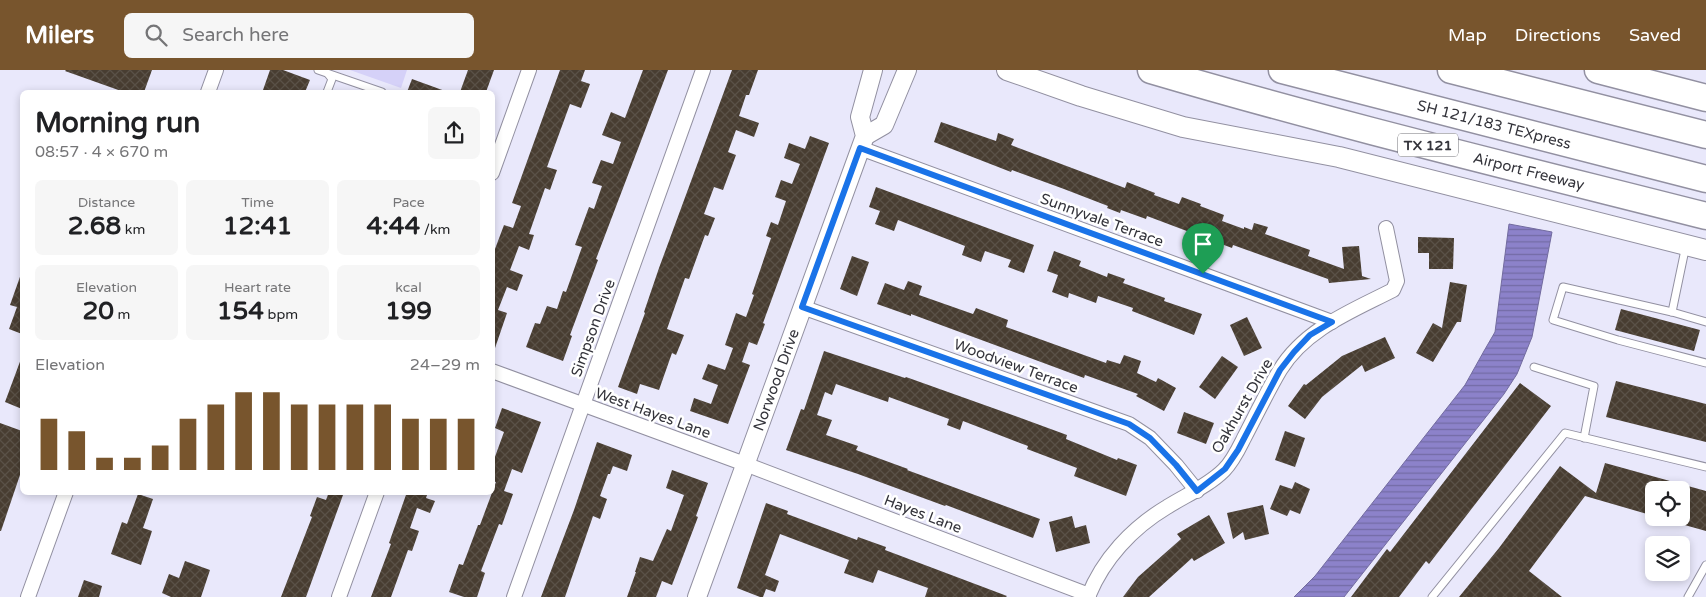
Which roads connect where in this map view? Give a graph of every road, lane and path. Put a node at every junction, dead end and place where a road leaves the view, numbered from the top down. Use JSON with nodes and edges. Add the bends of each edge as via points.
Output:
{"nodes":[{"id":1,"x":216,"y":70,"type":"edge"},
{"id":2,"x":318,"y":70,"type":"edge"},
{"id":3,"x":530,"y":70,"type":"edge"},
{"id":4,"x":703,"y":70,"type":"edge"},
{"id":5,"x":873,"y":70,"type":"edge"},
{"id":6,"x":907,"y":70,"type":"edge"},
{"id":7,"x":1007,"y":70,"type":"edge"},
{"id":8,"x":1151,"y":70,"type":"edge"},
{"id":9,"x":1282,"y":70,"type":"edge"},
{"id":10,"x":1451,"y":70,"type":"edge"},
{"id":11,"x":1598,"y":70,"type":"edge"},
{"id":12,"x":327,"y":74,"type":"junction"},
{"id":13,"x":209,"y":90,"type":"edge"},
{"id":14,"x":328,"y":90,"type":"edge"},
{"id":15,"x":368,"y":90,"type":"edge"},
{"id":16,"x":1706,"y":98,"type":"edge"},
{"id":17,"x":1706,"y":135,"type":"edge"},
{"id":18,"x":863,"y":142,"type":"junction"},
{"id":19,"x":495,"y":165,"type":"edge"},
{"id":20,"x":1706,"y":179,"type":"edge"},
{"id":21,"x":1706,"y":216,"type":"edge"},
{"id":22,"x":1386,"y":228,"type":"dead end"},
{"id":23,"x":1686,"y":245,"type":"junction"},
{"id":24,"x":1706,"y":250,"type":"edge"},
{"id":25,"x":802,"y":307,"type":"junction"},
{"id":26,"x":1672,"y":312,"type":"junction"},
{"id":27,"x":1332,"y":322,"type":"junction"},
{"id":28,"x":1706,"y":322,"type":"edge"},
{"id":29,"x":1706,"y":363,"type":"edge"},
{"id":30,"x":1534,"y":367,"type":"dead end"},
{"id":31,"x":495,"y":372,"type":"edge"},
{"id":32,"x":583,"y":404,"type":"junction"},
{"id":33,"x":1584,"y":438,"type":"junction"},
{"id":34,"x":745,"y":464,"type":"junction"},
{"id":35,"x":1706,"y":467,"type":"edge"},
{"id":36,"x":1197,"y":491,"type":"junction"},
{"id":37,"x":65,"y":495,"type":"edge"},
{"id":38,"x":376,"y":495,"type":"edge"},
{"id":39,"x":1706,"y":565,"type":"edge"},
{"id":40,"x":1089,"y":596,"type":"edge"},
{"id":41,"x":28,"y":597,"type":"edge"},
{"id":42,"x":339,"y":597,"type":"edge"},
{"id":43,"x":514,"y":597,"type":"edge"},
{"id":44,"x":697,"y":597,"type":"edge"},
{"id":45,"x":1432,"y":597,"type":"edge"},
{"id":46,"x":1688,"y":597,"type":"edge"}],
"edges":[{"from":1,"to":13,"type":"street"},
{"from":2,"to":12,"type":"lane"},
{"from":3,"to":19,"type":"street"},
{"from":4,"to":32,"type":"street","name":"Simpson Drive"},
{"from":5,"to":18,"type":"street","name":"Norwood Drive","via":[[860,117]]},
{"from":6,"to":18,"type":"street","via":[[884,125]]},
{"from":7,"to":23,"type":"main road","via":[[1183,127],[1339,157]]},
{"from":8,"to":21,"type":"highway","name":"Airport Freeway","number":"TX 121","via":[[1386,135]]},
{"from":9,"to":20,"type":"highway","name":"SH 121/183 TEXpress"},
{"from":10,"to":17,"type":"highway"},
{"from":11,"to":16,"type":"highway"},
{"from":12,"to":14,"type":"lane","via":[[332,79]]},
{"from":12,"to":15,"type":"lane"},
{"from":18,"to":25,"type":"street","name":"Norwood Drive"},
{"from":18,"to":27,"type":"street","name":"Sunnyvale Terrace"},
{"from":22,"to":27,"type":"street","name":"Oakhurst Drive","via":[[1397,281],[1393,290]]},
{"from":23,"to":24,"type":"main road"},
{"from":23,"to":26,"type":"lane"},
{"from":25,"to":34,"type":"street","name":"Norwood Drive"},
{"from":25,"to":36,"type":"street","name":"Woodview Terrace","via":[[1129,424],[1150,438]]},
{"from":26,"to":28,"type":"lane"},
{"from":26,"to":29,"type":"lane","via":[[1563,287],[1553,320]]},
{"from":27,"to":36,"type":"street","name":"Oakhurst Drive","via":[[1310,335],[1294,352],[1280,370],[1225,469]]},
{"from":30,"to":33,"type":"lane","via":[[1594,386]]},
{"from":31,"to":32,"type":"street","name":"West Hayes Lane"},
{"from":32,"to":34,"type":"street","name":"West Hayes Lane"},
{"from":32,"to":43,"type":"street","name":"Simpson Drive"},
{"from":33,"to":35,"type":"lane"},
{"from":33,"to":45,"type":"lane","via":[[1565,433]]},
{"from":34,"to":40,"type":"street","name":"Hayes Lane"},
{"from":34,"to":44,"type":"street","name":"Norwood Drive"},
{"from":36,"to":40,"type":"street","name":"Oakhurst Drive","via":[[1167,507],[1125,539],[1108,560]]},
{"from":37,"to":41,"type":"street"},
{"from":38,"to":42,"type":"street"},
{"from":39,"to":46,"type":"lane"}]}
